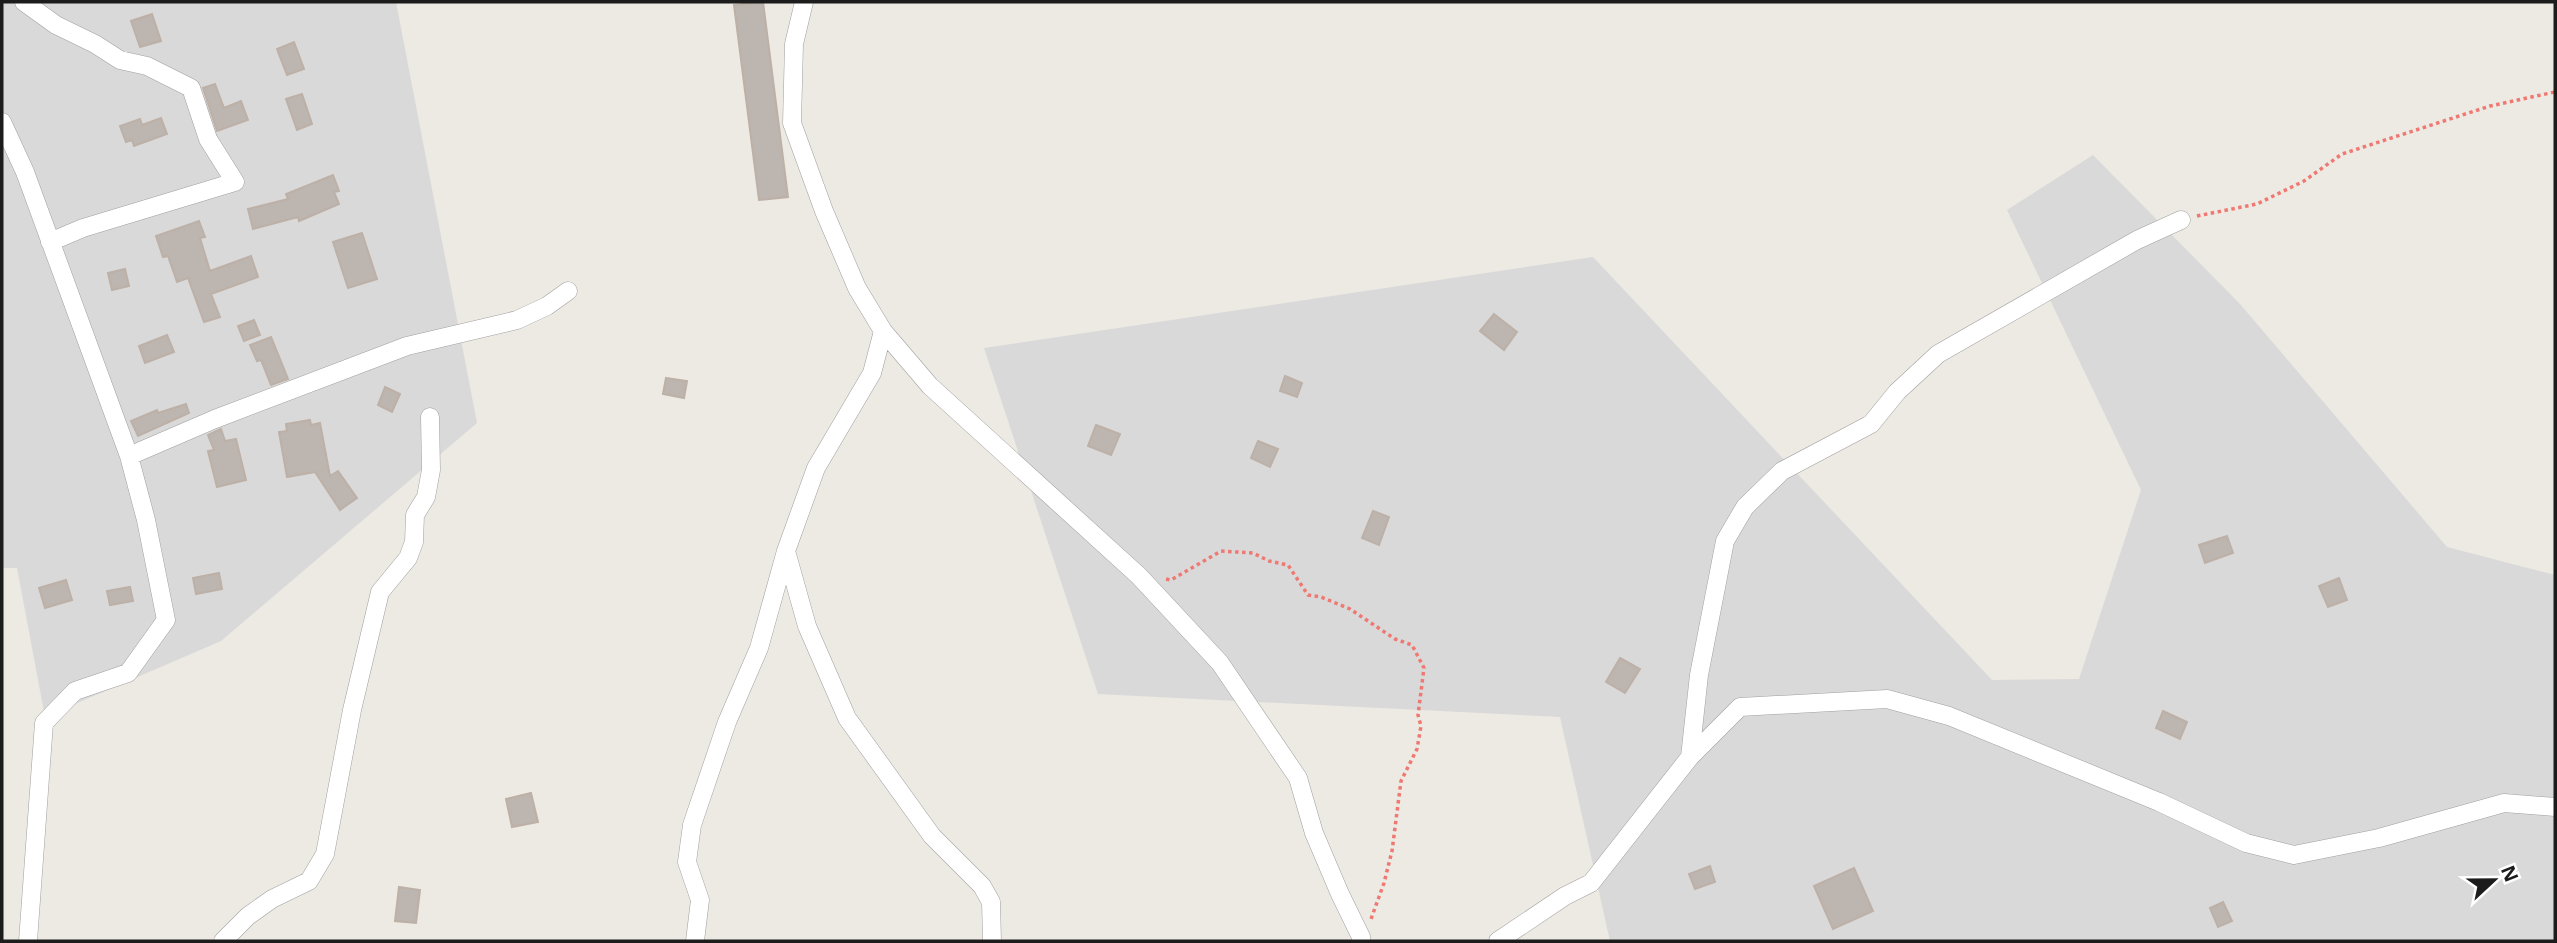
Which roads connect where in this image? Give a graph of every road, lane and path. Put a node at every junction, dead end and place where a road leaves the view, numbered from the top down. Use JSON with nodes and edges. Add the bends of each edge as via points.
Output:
{"nodes":[{"id":1,"x":24,"y":2,"type":"edge"},
{"id":2,"x":804,"y":2,"type":"edge"},
{"id":3,"x":2555,"y":92,"type":"edge"},
{"id":4,"x":2,"y":122,"type":"edge"},
{"id":5,"x":2181,"y":220,"type":"joint"},
{"id":6,"x":50,"y":242,"type":"junction"},
{"id":7,"x":568,"y":291,"type":"dead end"},
{"id":8,"x":883,"y":331,"type":"junction"},
{"id":9,"x":430,"y":417,"type":"dead end"},
{"id":10,"x":129,"y":456,"type":"junction"},
{"id":11,"x":786,"y":551,"type":"junction"},
{"id":12,"x":1139,"y":576,"type":"junction"},
{"id":13,"x":1690,"y":757,"type":"junction"},
{"id":14,"x":2555,"y":807,"type":"edge"},
{"id":15,"x":1361,"y":939,"type":"edge"},
{"id":16,"x":28,"y":941,"type":"edge"},
{"id":17,"x":223,"y":941,"type":"edge"},
{"id":18,"x":695,"y":941,"type":"edge"},
{"id":19,"x":992,"y":941,"type":"edge"},
{"id":20,"x":1498,"y":941,"type":"edge"}],
"edges":[{"from":1,"to":6,"type":"street","via":[[120,60],[147,66],[191,89],[208,139],[235,182]]},
{"from":2,"to":8,"type":"street","via":[[794,44],[792,123],[856,288]]},
{"from":3,"to":5,"type":"path","via":[[2490,106],[2342,154],[2305,181],[2257,204]]},
{"from":4,"to":6,"type":"street"},
{"from":5,"to":13,"type":"street","via":[[2137,240],[1938,354],[1871,424],[1782,471],[1745,507],[1725,541],[1699,675]]},
{"from":6,"to":10,"type":"street"},
{"from":7,"to":10,"type":"street","via":[[517,320],[407,346]]},
{"from":8,"to":11,"type":"street","via":[[872,373],[816,468]]},
{"from":8,"to":12,"type":"street","via":[[930,386]]},
{"from":9,"to":17,"type":"street","via":[[431,470],[426,497],[415,515],[408,558],[380,592],[352,710],[326,855],[309,881],[248,916]]},
{"from":10,"to":16,"type":"street","via":[[166,620],[128,673],[75,691],[44,723]]},
{"from":11,"to":18,"type":"street","via":[[759,648],[727,722],[692,825],[687,862],[700,900]]},
{"from":11,"to":19,"type":"street","via":[[807,626],[847,718],[932,836],[982,886],[991,901]]},
{"from":12,"to":15,"type":"street","via":[[1220,663],[1298,778],[1314,833]]},
{"from":12,"to":15,"type":"path","via":[[1171,580],[1221,551],[1252,553],[1289,565],[1308,595],[1350,609],[1412,645],[1419,656],[1424,668],[1417,749],[1401,781],[1384,883]]},
{"from":13,"to":14,"type":"street","via":[[1740,707],[1887,699],[1949,716],[2246,843],[2294,855],[2379,838],[2504,803]]},
{"from":13,"to":20,"type":"street","via":[[1591,883]]}]}
